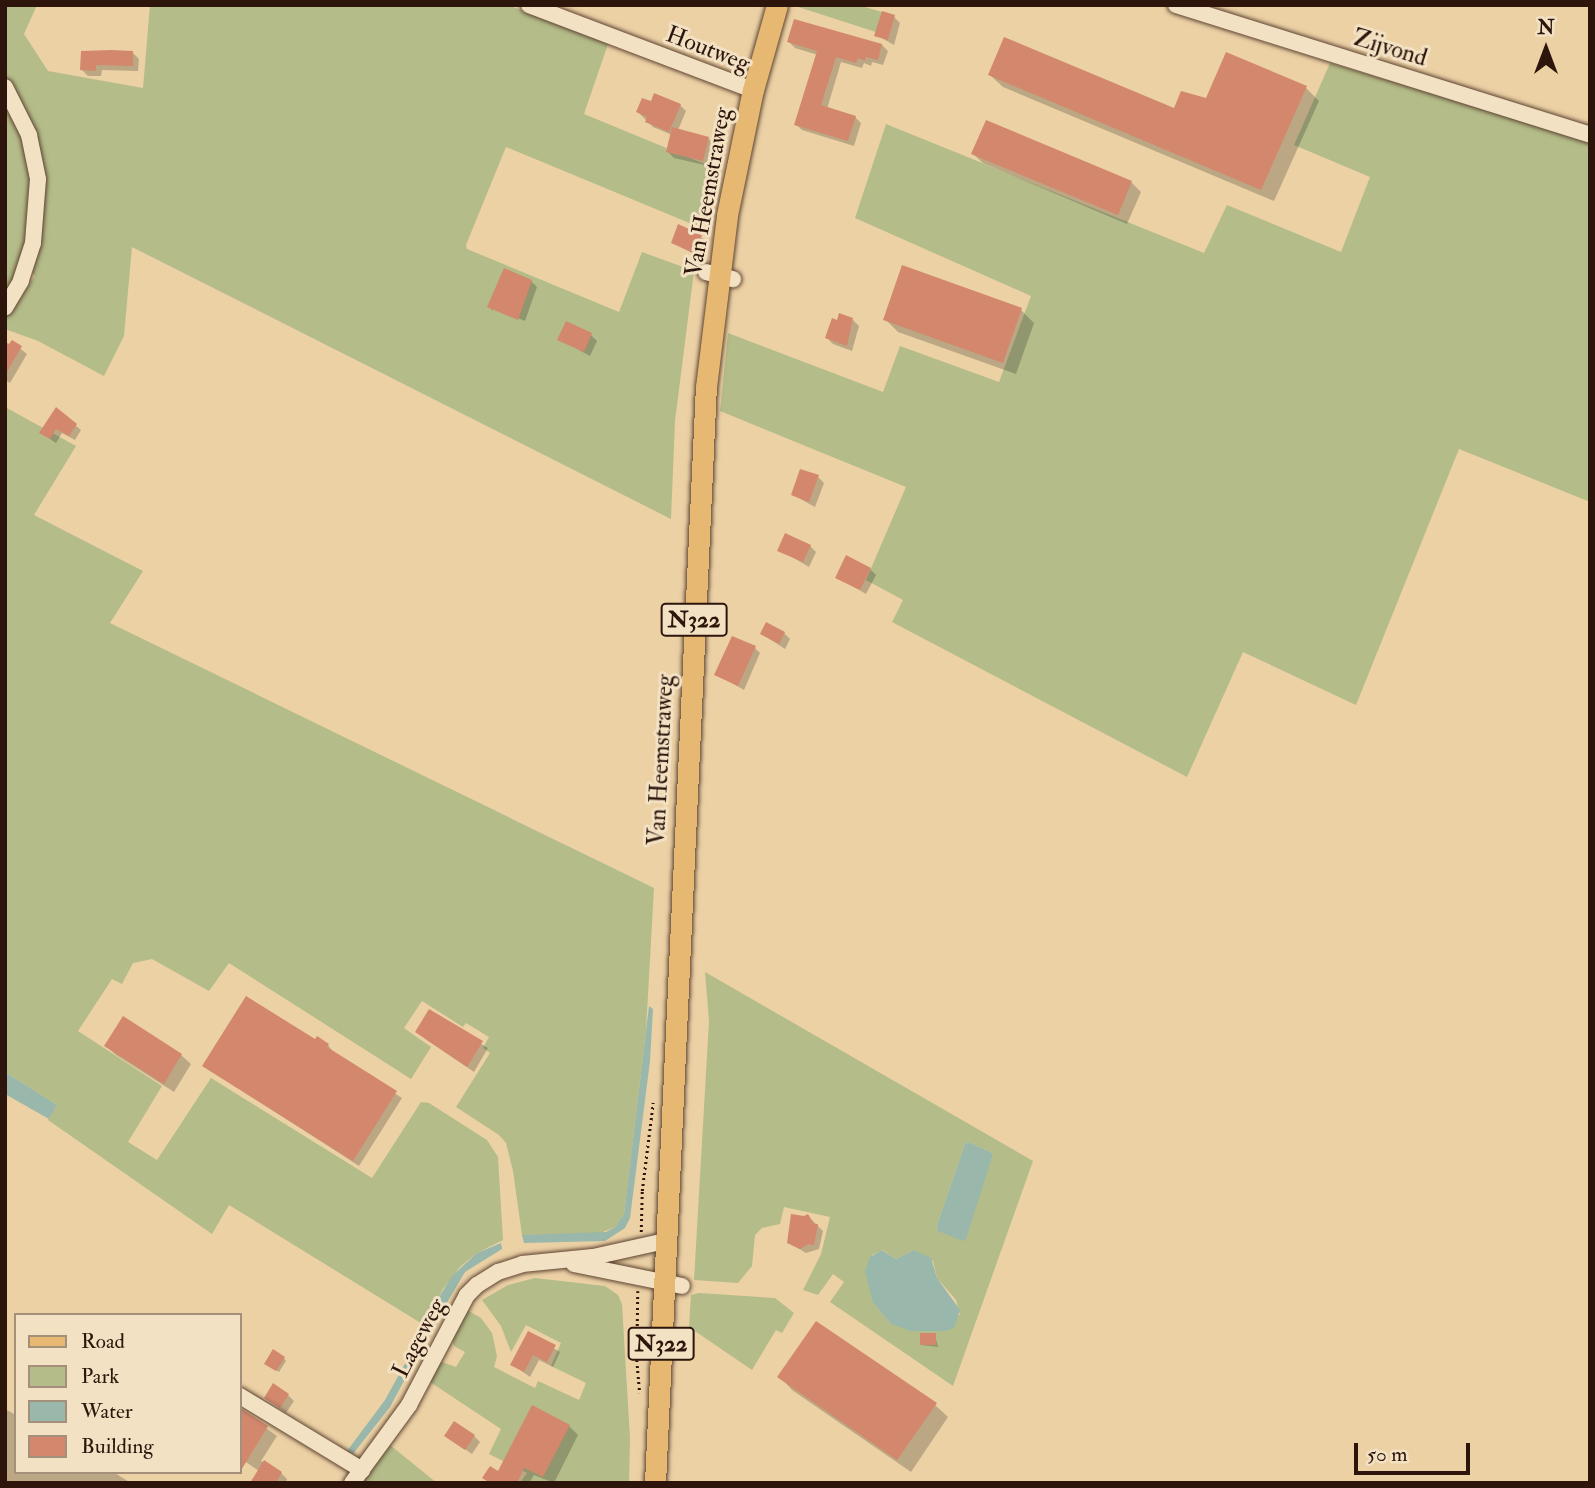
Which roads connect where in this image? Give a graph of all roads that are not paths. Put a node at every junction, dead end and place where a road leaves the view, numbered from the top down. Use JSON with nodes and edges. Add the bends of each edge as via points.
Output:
{"nodes":[{"id":1,"x":528,"y":5,"type":"edge"},
{"id":2,"x":777,"y":5,"type":"edge"},
{"id":3,"x":1176,"y":5,"type":"edge"},
{"id":4,"x":5,"y":87,"type":"edge"},
{"id":5,"x":753,"y":90,"type":"junction"},
{"id":6,"x":1590,"y":135,"type":"edge"},
{"id":7,"x":5,"y":308,"type":"edge"},
{"id":8,"x":665,"y":1241,"type":"junction"},
{"id":9,"x":558,"y":1260,"type":"junction"},
{"id":10,"x":673,"y":1284,"type":"junction"},
{"id":11,"x":242,"y":1396,"type":"edge"},
{"id":12,"x":357,"y":1476,"type":"edge"},
{"id":13,"x":655,"y":1483,"type":"edge"}],
"edges":[{"from":1,"to":5,"type":"street","name":"Houtweg"},
{"from":2,"to":5,"type":"main road","name":"Van Heemstraweg","number":"N322"},
{"from":3,"to":6,"type":"street","name":"Zijvond"},
{"from":4,"to":7,"type":"street","via":[[29,135],[38,179],[33,243],[21,281]]},
{"from":5,"to":8,"type":"main road","name":"Van Heemstraweg","number":"N322","via":[[719,276],[701,472]]},
{"from":8,"to":9,"type":"street","name":"Lageweg"},
{"from":8,"to":10,"type":"main road","name":"Van Heemstraweg","number":"N322"},
{"from":9,"to":10,"type":"street","name":"Lageweg"},
{"from":9,"to":12,"type":"street","name":"Lageweg","via":[[498,1272],[467,1295],[409,1405]]},
{"from":10,"to":13,"type":"main road","name":"Van Heemstraweg","number":"N322"},
{"from":11,"to":12,"type":"street"}]}
